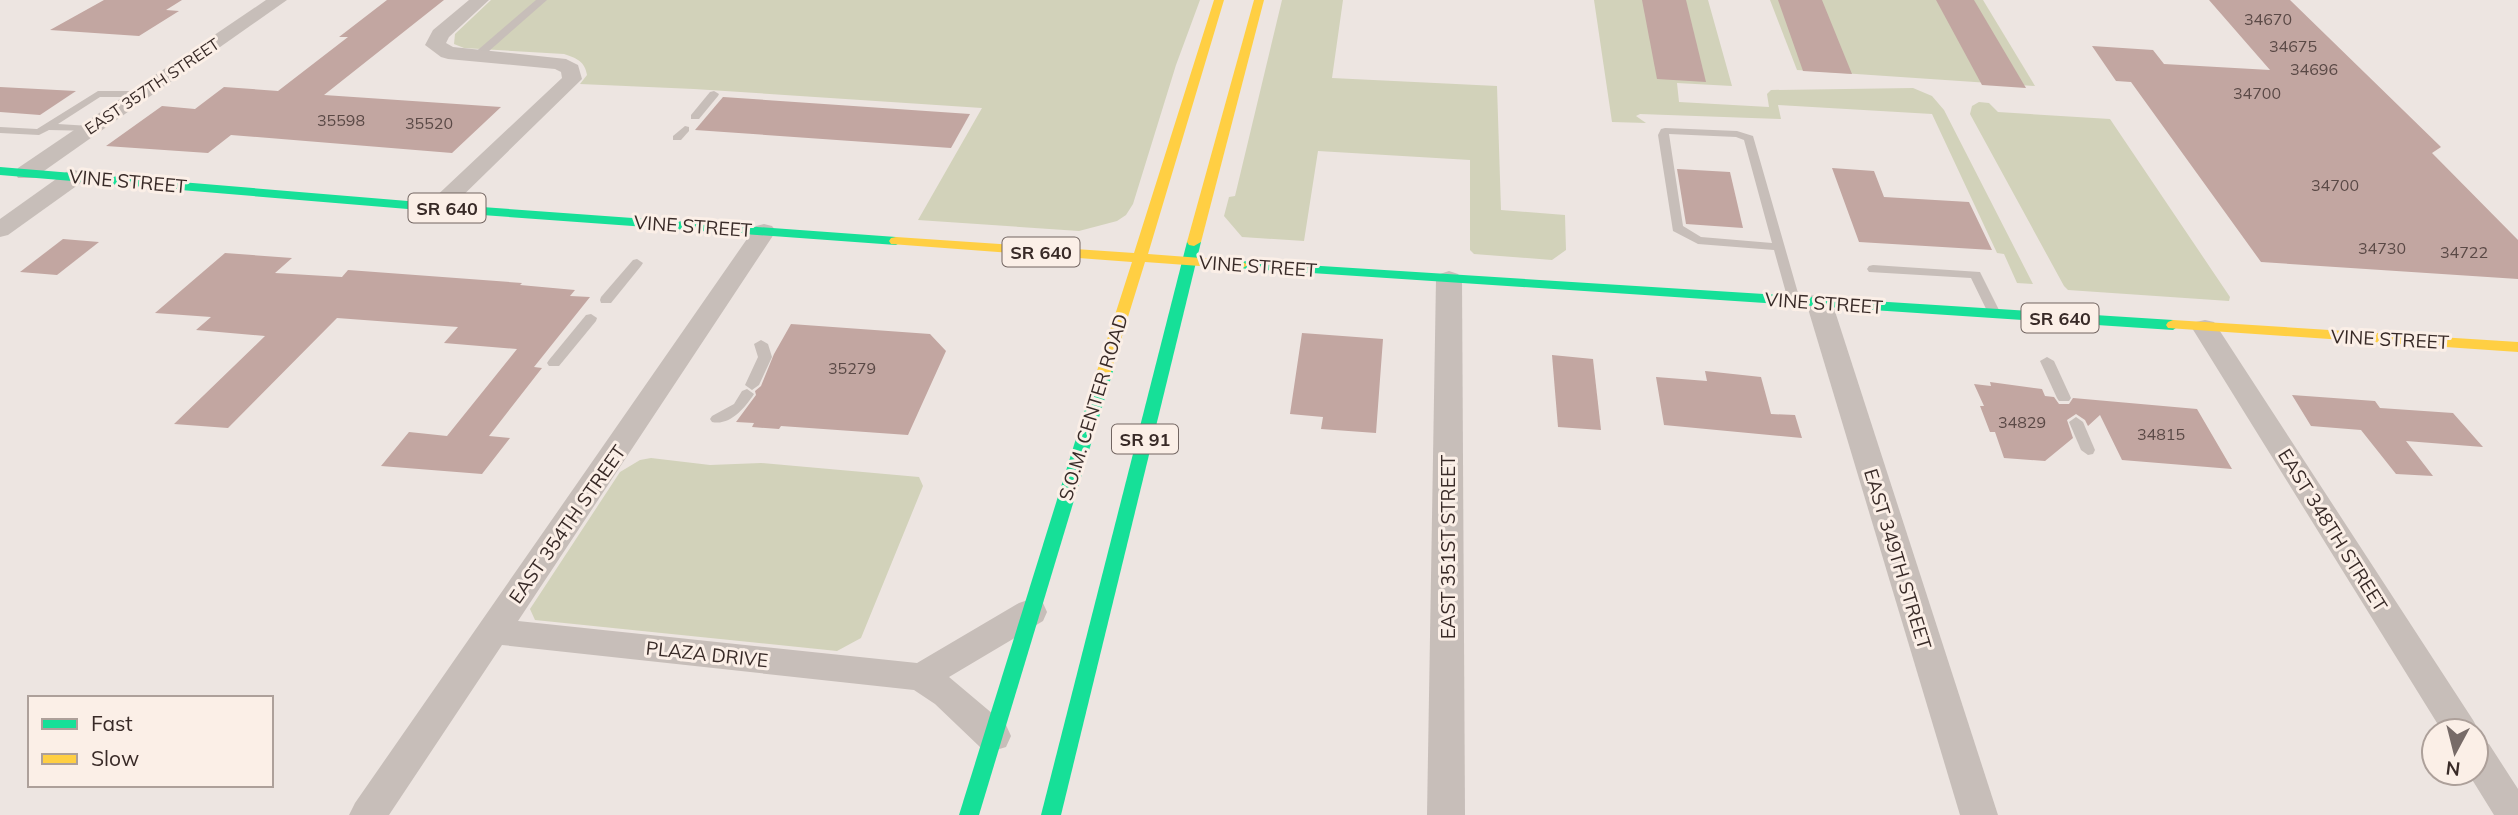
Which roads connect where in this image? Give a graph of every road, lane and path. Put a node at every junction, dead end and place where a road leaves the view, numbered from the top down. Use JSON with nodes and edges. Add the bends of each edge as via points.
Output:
{"nodes":[{"id":1,"x":278,"y":0,"type":"edge"},
{"id":2,"x":480,"y":0,"type":"edge"},
{"id":3,"x":542,"y":0,"type":"edge"},
{"id":4,"x":1219,"y":0,"type":"edge"},
{"id":5,"x":1259,"y":0,"type":"edge"},
{"id":6,"x":477,"y":57,"type":"junction"},
{"id":7,"x":141,"y":94,"type":"junction"},
{"id":8,"x":714,"y":94,"type":"dead end"},
{"id":9,"x":695,"y":117,"type":"dead end"},
{"id":10,"x":49,"y":127,"type":"junction"},
{"id":11,"x":90,"y":129,"type":"junction"},
{"id":12,"x":0,"y":131,"type":"edge"},
{"id":13,"x":0,"y":171,"type":"edge"},
{"id":14,"x":26,"y":173,"type":"junction"},
{"id":15,"x":74,"y":177,"type":"junction"},
{"id":16,"x":438,"y":207,"type":"junction"},
{"id":17,"x":0,"y":230,"type":"edge"},
{"id":18,"x":764,"y":231,"type":"junction"},
{"id":19,"x":1779,"y":247,"type":"junction"},
{"id":20,"x":1139,"y":258,"type":"junction"},
{"id":21,"x":1189,"y":261,"type":"junction"},
{"id":22,"x":637,"y":262,"type":"dead end"},
{"id":23,"x":1874,"y":269,"type":"dead end"},
{"id":24,"x":1449,"y":279,"type":"junction"},
{"id":25,"x":606,"y":300,"type":"dead end"},
{"id":26,"x":1807,"y":301,"type":"junction"},
{"id":27,"x":1995,"y":314,"type":"junction"},
{"id":28,"x":591,"y":318,"type":"dead end"},
{"id":29,"x":2205,"y":328,"type":"junction"},
{"id":30,"x":761,"y":344,"type":"dead end"},
{"id":31,"x":2518,"y":347,"type":"edge"},
{"id":32,"x":2047,"y":361,"type":"dead end"},
{"id":33,"x":554,"y":363,"type":"dead end"},
{"id":34,"x":2064,"y":398,"type":"dead end"},
{"id":35,"x":717,"y":419,"type":"dead end"},
{"id":36,"x":2076,"y":422,"type":"dead end"},
{"id":37,"x":2088,"y":450,"type":"dead end"},
{"id":38,"x":1031,"y":612,"type":"junction"},
{"id":39,"x":492,"y":631,"type":"junction"},
{"id":40,"x":921,"y":677,"type":"junction"},
{"id":41,"x":2452,"y":717,"type":"edge"},
{"id":42,"x":993,"y":736,"type":"junction"},
{"id":43,"x":2490,"y":777,"type":"edge"},
{"id":44,"x":368,"y":815,"type":"edge"},
{"id":45,"x":969,"y":815,"type":"edge"},
{"id":46,"x":1051,"y":815,"type":"edge"},
{"id":47,"x":1446,"y":815,"type":"edge"},
{"id":48,"x":1979,"y":815,"type":"edge"},
{"id":49,"x":2514,"y":815,"type":"edge"}],
"edges":[{"from":1,"to":7,"type":"street","name":"EAST 357TH STREET"},
{"from":2,"to":6,"type":"street","via":[[440,34],[435,44],[448,53]]},
{"from":3,"to":6,"type":"lane"},
{"from":4,"to":20,"type":"main road","name":"S.O.M. CENTER ROAD","number":"SR 91"},
{"from":5,"to":21,"type":"main road","number":"SR 91"},
{"from":6,"to":16,"type":"street","via":[[559,63],[571,69],[572,79]]},
{"from":7,"to":10,"type":"lane","via":[[98,94]]},
{"from":7,"to":11,"type":"street","name":"EAST 357TH STREET"},
{"from":8,"to":9,"type":"lane"},
{"from":10,"to":11,"type":"lane"},
{"from":10,"to":12,"type":"lane","via":[[34,132]]},
{"from":11,"to":14,"type":"street","name":"EAST 357TH STREET"},
{"from":13,"to":14,"type":"main road","name":"VINE STREET","number":"SR 640"},
{"from":14,"to":15,"type":"main road","name":"VINE STREET","number":"SR 640"},
{"from":15,"to":16,"type":"main road","name":"VINE STREET","number":"SR 640"},
{"from":15,"to":17,"type":"street"},
{"from":16,"to":18,"type":"main road","name":"VINE STREET","number":"SR 640"},
{"from":18,"to":20,"type":"main road","name":"VINE STREET","number":"SR 640"},
{"from":18,"to":39,"type":"street","name":"EAST 354TH STREET"},
{"from":19,"to":19,"type":"lane","via":[[1698,240],[1677,228],[1665,131],[1749,138]]},
{"from":19,"to":26,"type":"lane"},
{"from":20,"to":21,"type":"main road","name":"VINE STREET","number":"SR 640"},
{"from":20,"to":38,"type":"main road","name":"S.O.M. CENTER ROAD","number":"SR 91"},
{"from":21,"to":24,"type":"main road","name":"VINE STREET","number":"SR 640"},
{"from":21,"to":46,"type":"main road","number":"SR 91"},
{"from":22,"to":25,"type":"lane"},
{"from":23,"to":27,"type":"lane","via":[[1976,275]]},
{"from":24,"to":26,"type":"main road","name":"VINE STREET","number":"SR 640"},
{"from":24,"to":47,"type":"street","name":"EAST 351ST STREET"},
{"from":26,"to":27,"type":"main road","name":"VINE STREET","number":"SR 640"},
{"from":26,"to":48,"type":"street","name":"EAST 349TH STREET"},
{"from":27,"to":29,"type":"main road","name":"VINE STREET","number":"SR 640"},
{"from":28,"to":33,"type":"lane"},
{"from":29,"to":31,"type":"main road","name":"VINE STREET","number":"SR 640"},
{"from":29,"to":41,"type":"street","name":"EAST 348TH STREET"},
{"from":30,"to":35,"type":"lane","via":[[765,357],[750,390],[739,407]]},
{"from":32,"to":34,"type":"lane"},
{"from":36,"to":37,"type":"lane"},
{"from":38,"to":40,"type":"street"},
{"from":38,"to":42,"type":"main road","name":"S.O.M. CENTER ROAD","number":"SR 91"},
{"from":39,"to":40,"type":"street","name":"PLAZA DRIVE"},
{"from":39,"to":44,"type":"street","name":"EAST 354TH STREET"},
{"from":40,"to":42,"type":"street","name":"PLAZA DRIVE"},
{"from":42,"to":45,"type":"main road","name":"S.O.M. CENTER ROAD","number":"SR 91"},
{"from":43,"to":49,"type":"street"}]}
